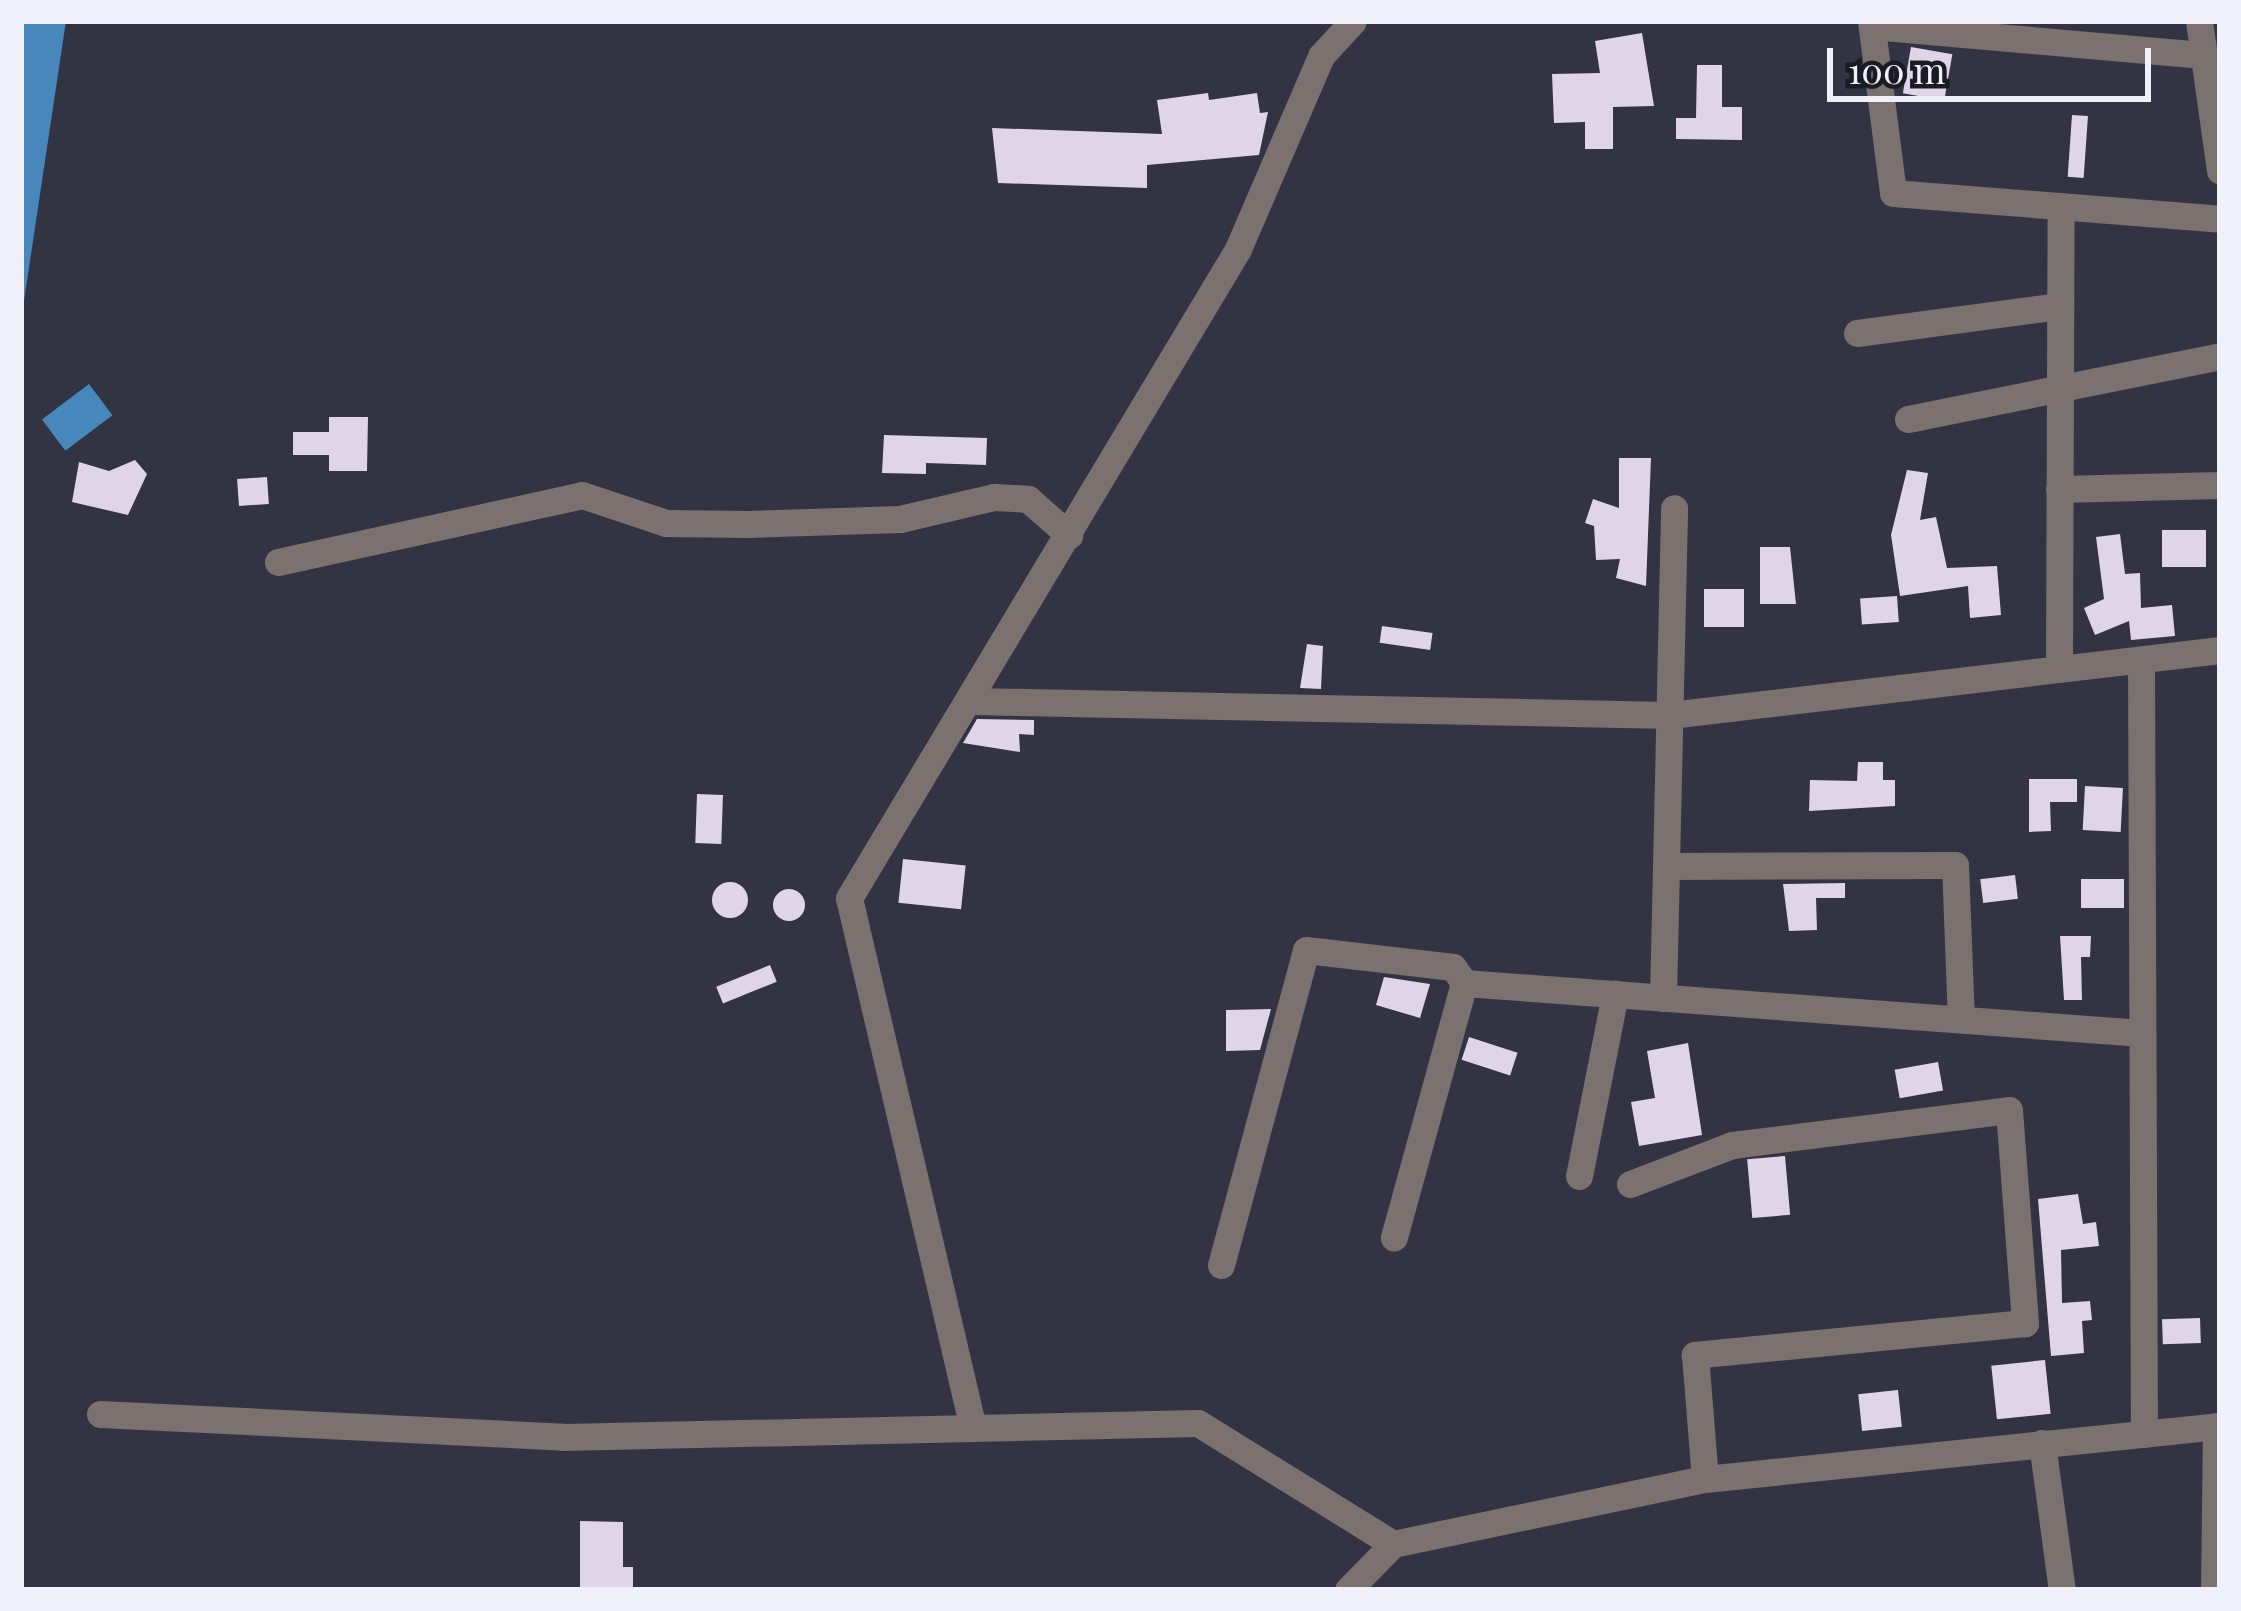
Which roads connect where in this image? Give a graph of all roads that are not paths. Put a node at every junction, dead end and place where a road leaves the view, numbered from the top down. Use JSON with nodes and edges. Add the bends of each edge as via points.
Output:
{"nodes":[{"id":1,"x":1353,"y":21,"type":"edge"},
{"id":2,"x":2198,"y":21,"type":"edge"},
{"id":3,"x":1871,"y":23,"type":"edge"},
{"id":4,"x":2203,"y":55,"type":"junction"},
{"id":5,"x":2220,"y":171,"type":"edge"},
{"id":6,"x":2060,"y":206,"type":"junction"},
{"id":7,"x":2220,"y":219,"type":"edge"},
{"id":8,"x":2060,"y":306,"type":"junction"},
{"id":9,"x":1858,"y":332,"type":"dead end"},
{"id":10,"x":2220,"y":356,"type":"edge"},
{"id":11,"x":2060,"y":388,"type":"junction"},
{"id":12,"x":1908,"y":419,"type":"dead end"},
{"id":13,"x":2220,"y":485,"type":"edge"},
{"id":14,"x":2060,"y":489,"type":"junction"},
{"id":15,"x":1674,"y":508,"type":"dead end"},
{"id":16,"x":1069,"y":536,"type":"junction"},
{"id":17,"x":278,"y":562,"type":"dead end"},
{"id":18,"x":2220,"y":650,"type":"edge"},
{"id":19,"x":2140,"y":660,"type":"junction"},
{"id":20,"x":2059,"y":670,"type":"junction"},
{"id":21,"x":972,"y":701,"type":"junction"},
{"id":22,"x":1670,"y":715,"type":"junction"},
{"id":23,"x":1666,"y":866,"type":"junction"},
{"id":24,"x":1464,"y":982,"type":"junction"},
{"id":25,"x":1615,"y":994,"type":"junction"},
{"id":26,"x":1664,"y":998,"type":"junction"},
{"id":27,"x":1961,"y":1019,"type":"junction"},
{"id":28,"x":2142,"y":1033,"type":"junction"},
{"id":29,"x":1580,"y":1177,"type":"dead end"},
{"id":30,"x":1630,"y":1184,"type":"dead end"},
{"id":31,"x":1394,"y":1238,"type":"dead end"},
{"id":32,"x":1221,"y":1265,"type":"dead end"},
{"id":33,"x":100,"y":1414,"type":"dead end"},
{"id":34,"x":2218,"y":1426,"type":"edge"},
{"id":35,"x":973,"y":1428,"type":"junction"},
{"id":36,"x":2144,"y":1434,"type":"junction"},
{"id":37,"x":2042,"y":1443,"type":"junction"},
{"id":38,"x":1706,"y":1479,"type":"junction"},
{"id":39,"x":1393,"y":1544,"type":"junction"},
{"id":40,"x":1348,"y":1590,"type":"edge"},
{"id":41,"x":2062,"y":1590,"type":"edge"},
{"id":42,"x":2214,"y":1590,"type":"edge"}],
"edges":[{"from":1,"to":16,"type":"street","via":[[1321,56],[1238,250]]},
{"from":2,"to":4,"type":"street"},
{"from":3,"to":4,"type":"street"},
{"from":3,"to":6,"type":"street","via":[[1893,193]]},
{"from":4,"to":5,"type":"street"},
{"from":6,"to":7,"type":"street"},
{"from":6,"to":8,"type":"street"},
{"from":8,"to":9,"type":"street"},
{"from":8,"to":11,"type":"street"},
{"from":10,"to":11,"type":"street"},
{"from":11,"to":12,"type":"street"},
{"from":11,"to":14,"type":"street"},
{"from":13,"to":14,"type":"street"},
{"from":14,"to":20,"type":"street"},
{"from":15,"to":22,"type":"street"},
{"from":16,"to":17,"type":"street","via":[[1028,499],[994,497],[900,519],[748,524],[666,523],[582,495]]},
{"from":16,"to":21,"type":"street"},
{"from":18,"to":19,"type":"street"},
{"from":19,"to":20,"type":"street"},
{"from":19,"to":28,"type":"street"},
{"from":20,"to":22,"type":"street"},
{"from":21,"to":22,"type":"street"},
{"from":21,"to":35,"type":"street","via":[[849,898]]},
{"from":22,"to":23,"type":"street"},
{"from":23,"to":26,"type":"street"},
{"from":23,"to":27,"type":"street","via":[[1955,865]]},
{"from":24,"to":25,"type":"street"},
{"from":24,"to":31,"type":"street"},
{"from":24,"to":32,"type":"street","via":[[1454,967],[1306,950]]},
{"from":25,"to":26,"type":"street"},
{"from":25,"to":29,"type":"street"},
{"from":26,"to":27,"type":"street"},
{"from":27,"to":28,"type":"street"},
{"from":28,"to":36,"type":"street"},
{"from":30,"to":38,"type":"street","via":[[1732,1145],[2009,1110],[2025,1323],[1695,1355]]},
{"from":33,"to":35,"type":"street","via":[[563,1437]]},
{"from":34,"to":36,"type":"street"},
{"from":34,"to":42,"type":"street"},
{"from":35,"to":39,"type":"street","via":[[1198,1423]]},
{"from":36,"to":37,"type":"street"},
{"from":37,"to":38,"type":"street"},
{"from":37,"to":41,"type":"street"},
{"from":38,"to":39,"type":"street"},
{"from":39,"to":40,"type":"street"}]}
